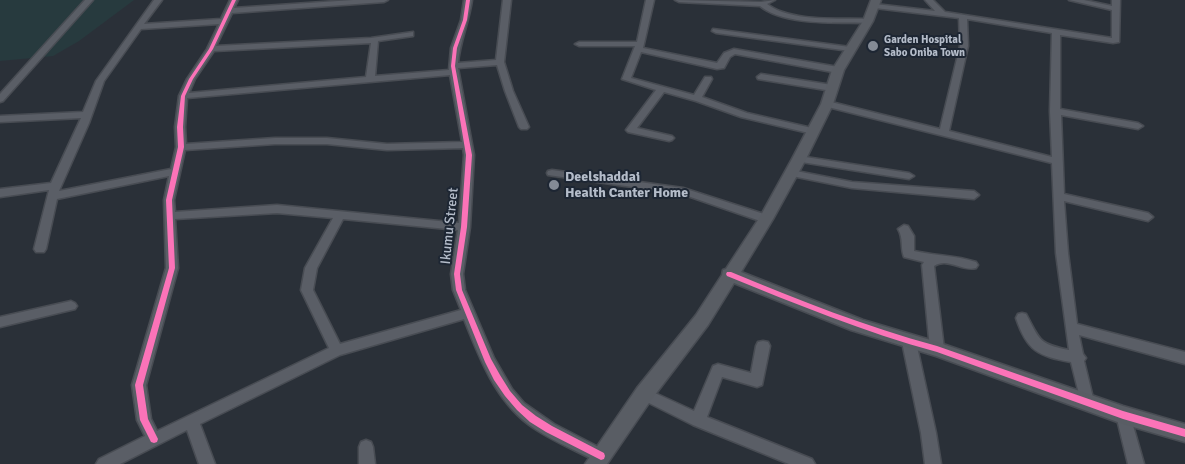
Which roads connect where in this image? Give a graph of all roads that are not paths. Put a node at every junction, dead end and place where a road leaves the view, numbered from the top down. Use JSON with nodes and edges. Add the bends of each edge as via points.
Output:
{"nodes":[{"id":1,"x":89,"y":0,"type":"edge"},
{"id":2,"x":158,"y":0,"type":"edge"},
{"id":3,"x":234,"y":0,"type":"edge"},
{"id":4,"x":384,"y":0,"type":"edge"},
{"id":5,"x":468,"y":0,"type":"edge"},
{"id":6,"x":507,"y":0,"type":"edge"},
{"id":7,"x":650,"y":0,"type":"edge"},
{"id":8,"x":679,"y":0,"type":"edge"},
{"id":9,"x":771,"y":0,"type":"edge"},
{"id":10,"x":929,"y":0,"type":"edge"},
{"id":11,"x":1073,"y":0,"type":"edge"},
{"id":12,"x":876,"y":3,"type":"edge"},
{"id":13,"x":762,"y":4,"type":"junction"},
{"id":14,"x":1116,"y":4,"type":"edge"},
{"id":15,"x":942,"y":13,"type":"junction"},
{"id":16,"x":226,"y":16,"type":"junction"},
{"id":17,"x":963,"y":16,"type":"junction"},
{"id":18,"x":868,"y":21,"type":"junction"},
{"id":19,"x":140,"y":27,"type":"junction"},
{"id":20,"x":716,"y":31,"type":"dead end"},
{"id":21,"x":1056,"y":31,"type":"junction"},
{"id":22,"x":410,"y":34,"type":"dead end"},
{"id":23,"x":372,"y":40,"type":"junction"},
{"id":24,"x":579,"y":44,"type":"dead end"},
{"id":25,"x":639,"y":47,"type":"junction"},
{"id":26,"x":211,"y":49,"type":"junction"},
{"id":27,"x":850,"y":50,"type":"junction"},
{"id":28,"x":500,"y":62,"type":"junction"},
{"id":29,"x":453,"y":69,"type":"junction"},
{"id":30,"x":838,"y":70,"type":"junction"},
{"id":31,"x":761,"y":77,"type":"dead end"},
{"id":32,"x":708,"y":79,"type":"dead end"},
{"id":33,"x":370,"y":80,"type":"junction"},
{"id":34,"x":832,"y":88,"type":"junction"},
{"id":35,"x":662,"y":90,"type":"junction"},
{"id":36,"x":183,"y":96,"type":"junction"},
{"id":37,"x":0,"y":98,"type":"edge"},
{"id":38,"x":696,"y":98,"type":"junction"},
{"id":39,"x":827,"y":104,"type":"junction"},
{"id":40,"x":1055,"y":111,"type":"junction"},
{"id":41,"x":86,"y":115,"type":"junction"},
{"id":42,"x":0,"y":120,"type":"edge"},
{"id":43,"x":1138,"y":126,"type":"dead end"},
{"id":44,"x":524,"y":127,"type":"dead end"},
{"id":45,"x":813,"y":131,"type":"junction"},
{"id":46,"x":944,"y":134,"type":"junction"},
{"id":47,"x":669,"y":138,"type":"dead end"},
{"id":48,"x":468,"y":145,"type":"junction"},
{"id":49,"x":181,"y":147,"type":"junction"},
{"id":50,"x":800,"y":159,"type":"junction"},
{"id":51,"x":1056,"y":161,"type":"junction"},
{"id":52,"x":176,"y":171,"type":"junction"},
{"id":53,"x":552,"y":173,"type":"dead end"},
{"id":54,"x":791,"y":173,"type":"junction"},
{"id":55,"x":909,"y":176,"type":"dead end"},
{"id":56,"x":54,"y":191,"type":"junction"},
{"id":57,"x":0,"y":193,"type":"edge"},
{"id":58,"x":974,"y":195,"type":"dead end"},
{"id":59,"x":1058,"y":196,"type":"junction"},
{"id":60,"x":340,"y":215,"type":"junction"},
{"id":61,"x":171,"y":216,"type":"junction"},
{"id":62,"x":1148,"y":217,"type":"dead end"},
{"id":63,"x":766,"y":219,"type":"junction"},
{"id":64,"x":464,"y":227,"type":"junction"},
{"id":65,"x":904,"y":229,"type":"dead end"},
{"id":66,"x":40,"y":248,"type":"dead end"},
{"id":67,"x":932,"y":260,"type":"junction"},
{"id":68,"x":972,"y":264,"type":"dead end"},
{"id":69,"x":729,"y":274,"type":"junction"},
{"id":70,"x":72,"y":306,"type":"dead end"},
{"id":71,"x":469,"y":313,"type":"junction"},
{"id":72,"x":1022,"y":318,"type":"dead end"},
{"id":73,"x":0,"y":322,"type":"edge"},
{"id":74,"x":1071,"y":328,"type":"junction"},
{"id":75,"x":909,"y":342,"type":"junction"},
{"id":76,"x":763,"y":346,"type":"dead end"},
{"id":77,"x":937,"y":349,"type":"junction"},
{"id":78,"x":337,"y":350,"type":"junction"},
{"id":79,"x":1079,"y":358,"type":"junction"},
{"id":80,"x":1185,"y":358,"type":"edge"},
{"id":81,"x":644,"y":394,"type":"junction"},
{"id":82,"x":1087,"y":402,"type":"junction"},
{"id":83,"x":1122,"y":415,"type":"junction"},
{"id":84,"x":191,"y":420,"type":"junction"},
{"id":85,"x":698,"y":420,"type":"junction"},
{"id":86,"x":1185,"y":433,"type":"edge"},
{"id":87,"x":154,"y":439,"type":"junction"},
{"id":88,"x":366,"y":448,"type":"dead end"},
{"id":89,"x":598,"y":460,"type":"edge"},
{"id":90,"x":104,"y":464,"type":"edge"},
{"id":91,"x":207,"y":464,"type":"edge"},
{"id":92,"x":367,"y":464,"type":"edge"},
{"id":93,"x":807,"y":464,"type":"edge"},
{"id":94,"x":933,"y":464,"type":"edge"},
{"id":95,"x":1136,"y":464,"type":"edge"}],
"edges":[{"from":1,"to":37,"type":"street"},
{"from":2,"to":19,"type":"street"},
{"from":3,"to":16,"type":"street"},
{"from":4,"to":16,"type":"street"},
{"from":5,"to":29,"type":"street","name":"Ikumu Street","via":[[455,48]]},
{"from":6,"to":28,"type":"street"},
{"from":7,"to":25,"type":"street"},
{"from":8,"to":13,"type":"street"},
{"from":9,"to":13,"type":"street"},
{"from":10,"to":15,"type":"street"},
{"from":11,"to":14,"type":"street"},
{"from":12,"to":15,"type":"street"},
{"from":12,"to":18,"type":"main road"},
{"from":13,"to":18,"type":"street","via":[[768,11],[780,15]]},
{"from":14,"to":21,"type":"street","via":[[1116,40]]},
{"from":15,"to":17,"type":"street"},
{"from":16,"to":19,"type":"street"},
{"from":16,"to":26,"type":"street"},
{"from":17,"to":21,"type":"street"},
{"from":17,"to":46,"type":"street","via":[[964,46]]},
{"from":18,"to":27,"type":"main road"},
{"from":19,"to":41,"type":"street","via":[[100,81]]},
{"from":20,"to":27,"type":"street"},
{"from":21,"to":40,"type":"street"},
{"from":22,"to":23,"type":"street"},
{"from":23,"to":26,"type":"street"},
{"from":23,"to":33,"type":"street","via":[[375,42]]},
{"from":24,"to":25,"type":"street"},
{"from":25,"to":30,"type":"street","via":[[717,66],[736,51]]},
{"from":25,"to":35,"type":"street","via":[[626,80]]},
{"from":26,"to":36,"type":"street"},
{"from":27,"to":30,"type":"main road"},
{"from":28,"to":29,"type":"street"},
{"from":28,"to":44,"type":"street","via":[[508,91]]},
{"from":29,"to":33,"type":"street"},
{"from":29,"to":48,"type":"street","name":"Ikumu Street"},
{"from":30,"to":34,"type":"main road"},
{"from":31,"to":34,"type":"street"},
{"from":32,"to":38,"type":"street"},
{"from":33,"to":36,"type":"street"},
{"from":34,"to":39,"type":"main road"},
{"from":35,"to":38,"type":"street"},
{"from":35,"to":47,"type":"street","via":[[631,130]]},
{"from":36,"to":49,"type":"street"},
{"from":38,"to":45,"type":"street","via":[[744,115]]},
{"from":39,"to":45,"type":"main road"},
{"from":39,"to":46,"type":"street"},
{"from":40,"to":43,"type":"street"},
{"from":40,"to":51,"type":"street"},
{"from":41,"to":42,"type":"street"},
{"from":41,"to":56,"type":"street"},
{"from":45,"to":50,"type":"main road"},
{"from":46,"to":51,"type":"street"},
{"from":48,"to":49,"type":"street","via":[[387,147],[301,141]]},
{"from":48,"to":64,"type":"street","name":"Ikumu Street"},
{"from":49,"to":52,"type":"street"},
{"from":50,"to":54,"type":"main road"},
{"from":50,"to":55,"type":"street"},
{"from":51,"to":59,"type":"street"},
{"from":52,"to":56,"type":"street"},
{"from":52,"to":61,"type":"street","via":[[169,200]]},
{"from":53,"to":63,"type":"street","via":[[684,191]]},
{"from":54,"to":58,"type":"street","via":[[852,185]]},
{"from":54,"to":63,"type":"main road"},
{"from":56,"to":57,"type":"street"},
{"from":56,"to":66,"type":"street"},
{"from":59,"to":62,"type":"street"},
{"from":59,"to":74,"type":"street"},
{"from":60,"to":61,"type":"street","via":[[268,209]]},
{"from":60,"to":64,"type":"street"},
{"from":60,"to":78,"type":"street","via":[[311,268],[307,290]]},
{"from":61,"to":87,"type":"street","via":[[172,268],[139,385],[144,420]]},
{"from":63,"to":69,"type":"main road"},
{"from":64,"to":71,"type":"street","name":"Ikumu Street","via":[[458,274],[459,290]]},
{"from":65,"to":67,"type":"street","via":[[908,236],[908,254]]},
{"from":67,"to":68,"type":"street","via":[[938,258]]},
{"from":67,"to":77,"type":"street","via":[[928,265]]},
{"from":69,"to":75,"type":"main road","via":[[826,314]]},
{"from":69,"to":81,"type":"main road","via":[[702,320]]},
{"from":70,"to":73,"type":"street"},
{"from":71,"to":78,"type":"street"},
{"from":71,"to":89,"type":"street","name":"Ikumu Street","via":[[498,378],[519,407]]},
{"from":72,"to":79,"type":"street","via":[[1038,348]]},
{"from":74,"to":79,"type":"street"},
{"from":74,"to":80,"type":"street"},
{"from":75,"to":77,"type":"main road"},
{"from":75,"to":94,"type":"street"},
{"from":76,"to":85,"type":"street","via":[[757,381],[718,370]]},
{"from":77,"to":82,"type":"main road"},
{"from":78,"to":84,"type":"street"},
{"from":79,"to":82,"type":"street"},
{"from":81,"to":85,"type":"street"},
{"from":81,"to":89,"type":"main road"},
{"from":82,"to":83,"type":"main road"},
{"from":83,"to":86,"type":"main road"},
{"from":83,"to":95,"type":"street"},
{"from":84,"to":87,"type":"street"},
{"from":84,"to":91,"type":"street"},
{"from":85,"to":93,"type":"street"},
{"from":87,"to":90,"type":"street"},
{"from":88,"to":92,"type":"street"}]}
